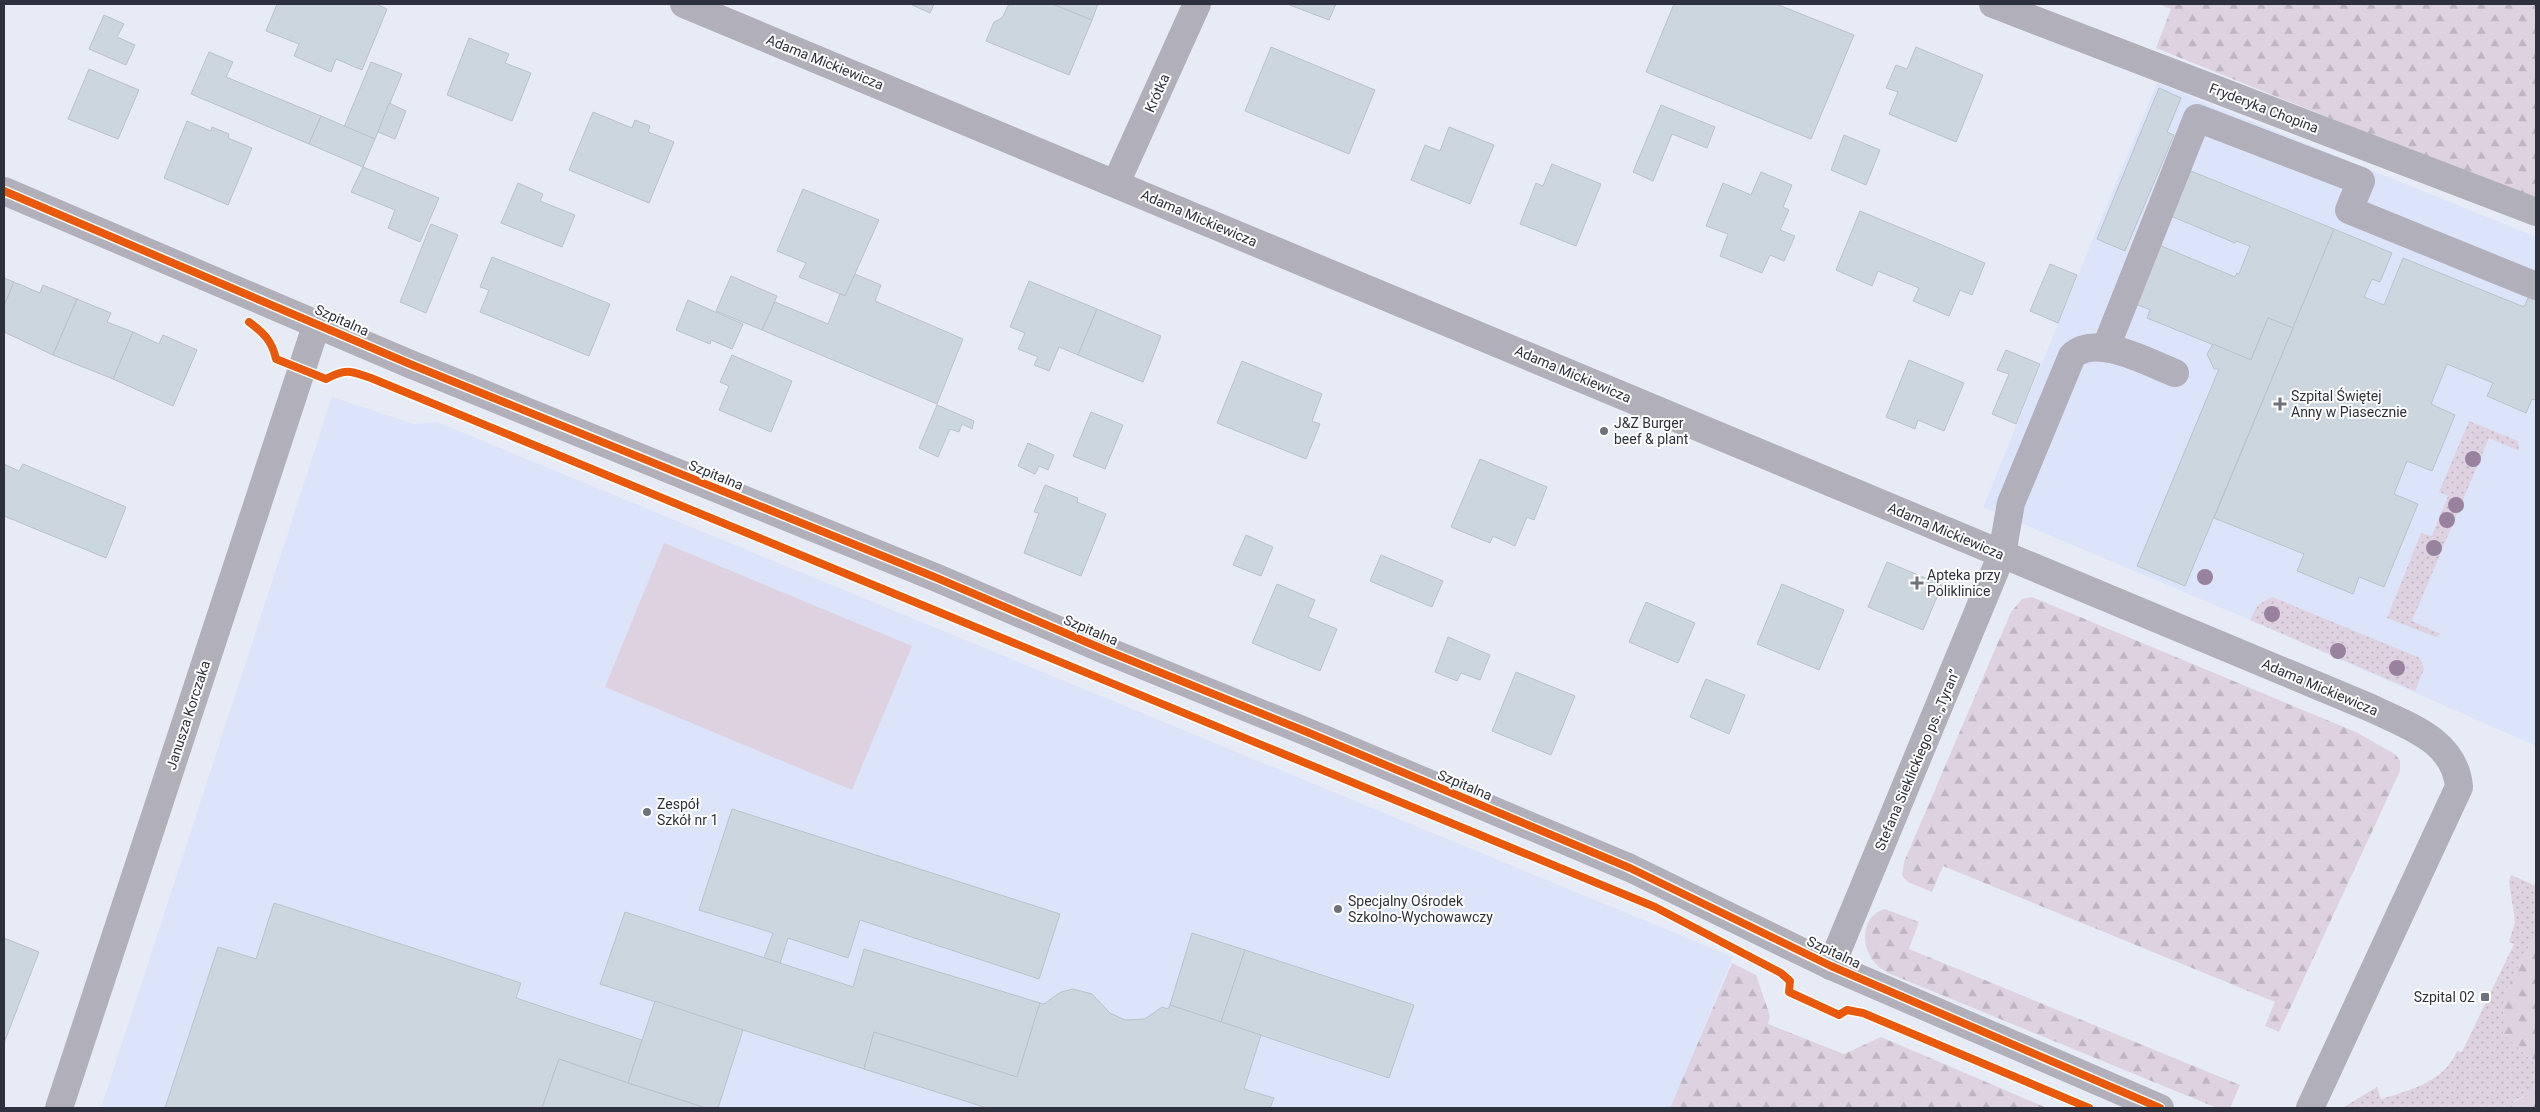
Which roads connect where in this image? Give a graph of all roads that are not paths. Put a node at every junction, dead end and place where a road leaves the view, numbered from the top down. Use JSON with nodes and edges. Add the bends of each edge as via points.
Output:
{"nodes":[{"id":1,"x":684,"y":4,"type":"edge"},
{"id":2,"x":1197,"y":4,"type":"edge"},
{"id":3,"x":1993,"y":4,"type":"edge"},
{"id":4,"x":1116,"y":183,"type":"junction"},
{"id":5,"x":4,"y":191,"type":"edge"},
{"id":6,"x":2536,"y":212,"type":"edge"},
{"id":7,"x":2536,"y":286,"type":"edge"},
{"id":8,"x":318,"y":323,"type":"junction"},
{"id":9,"x":2106,"y":347,"type":"junction"},
{"id":10,"x":2175,"y":373,"type":"dead end"},
{"id":11,"x":2002,"y":554,"type":"junction"},
{"id":12,"x":1831,"y":966,"type":"junction"},
{"id":13,"x":59,"y":1108,"type":"edge"},
{"id":14,"x":2160,"y":1108,"type":"edge"},
{"id":15,"x":2310,"y":1108,"type":"edge"}],
"edges":[{"from":1,"to":4,"type":"street","name":"Adama Mickiewicza"},
{"from":2,"to":4,"type":"street","name":"Krótka"},
{"from":3,"to":6,"type":"street","name":"Fryderyka Chopina"},
{"from":4,"to":11,"type":"street","name":"Adama Mickiewicza"},
{"from":5,"to":8,"type":"street","name":"Szpitalna"},
{"from":7,"to":9,"type":"street","via":[[2349,210],[2361,181],[2197,118]]},
{"from":8,"to":12,"type":"street","name":"Szpitalna","via":[[410,364],[937,578],[1630,868]]},
{"from":8,"to":13,"type":"street","name":"Janusza Korczaka"},
{"from":9,"to":10,"type":"street"},
{"from":9,"to":11,"type":"street","name":"Stefana Sieklickiego ps. „Tyran”","via":[[2078,350],[2069,362],[2011,503]]},
{"from":11,"to":12,"type":"street","name":"Stefana Sieklickiego ps. „Tyran”"},
{"from":11,"to":15,"type":"street","name":"Adama Mickiewicza","via":[[2415,729],[2448,755],[2458,772],[2459,787],[2446,817]]},
{"from":12,"to":14,"type":"street","name":"Szpitalna"}]}
